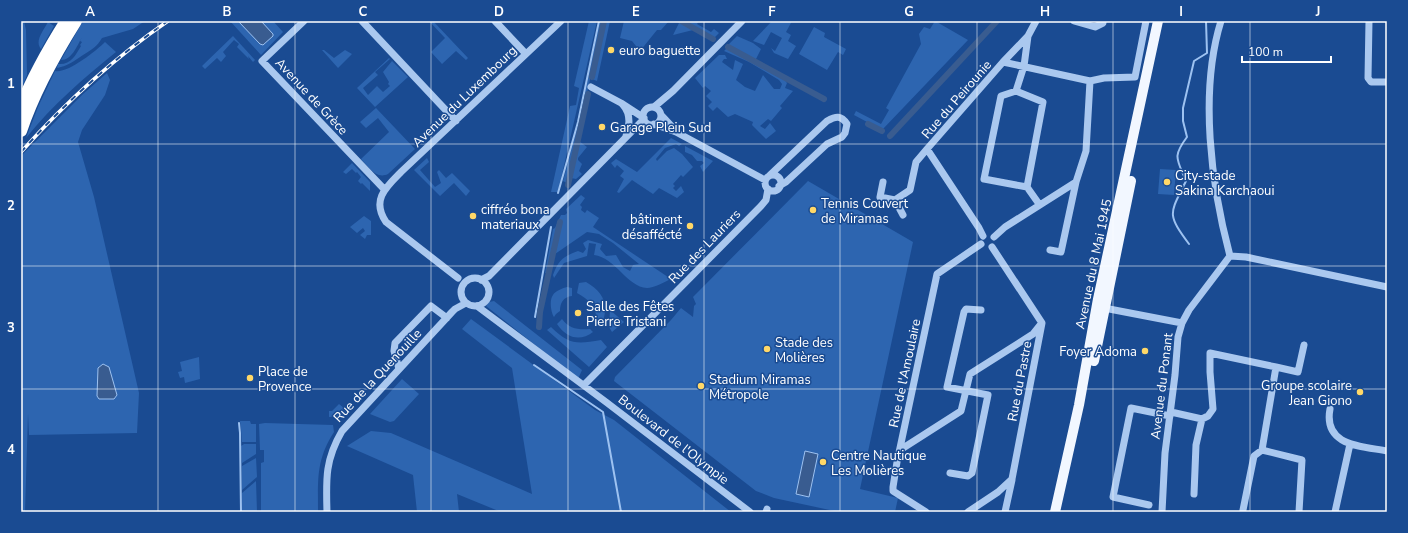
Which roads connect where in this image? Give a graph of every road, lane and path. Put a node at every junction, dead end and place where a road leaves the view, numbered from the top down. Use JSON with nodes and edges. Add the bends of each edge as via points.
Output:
{"nodes":[{"id":1,"x":66,"y":21,"type":"edge"},
{"id":2,"x":76,"y":21,"type":"edge"},
{"id":3,"x":304,"y":21,"type":"edge"},
{"id":4,"x":362,"y":21,"type":"edge"},
{"id":5,"x":495,"y":21,"type":"edge"},
{"id":6,"x":561,"y":21,"type":"edge"},
{"id":7,"x":742,"y":21,"type":"edge"},
{"id":8,"x":1036,"y":21,"type":"edge"},
{"id":9,"x":1074,"y":21,"type":"edge"},
{"id":10,"x":1104,"y":21,"type":"edge"},
{"id":11,"x":1146,"y":21,"type":"edge"},
{"id":12,"x":1158,"y":21,"type":"edge"},
{"id":13,"x":1164,"y":21,"type":"edge"},
{"id":14,"x":1221,"y":21,"type":"edge"},
{"id":15,"x":1369,"y":21,"type":"edge"},
{"id":16,"x":1028,"y":36,"type":"junction"},
{"id":17,"x":52,"y":52,"type":"junction"},
{"id":18,"x":526,"y":54,"type":"junction"},
{"id":19,"x":1003,"y":62,"type":"junction"},
{"id":20,"x":1024,"y":66,"type":"junction"},
{"id":21,"x":1090,"y":81,"type":"junction"},
{"id":22,"x":1387,"y":82,"type":"edge"},
{"id":23,"x":591,"y":87,"type":"dead end"},
{"id":24,"x":673,"y":90,"type":"junction"},
{"id":25,"x":1016,"y":91,"type":"junction"},
{"id":26,"x":621,"y":103,"type":"junction"},
{"id":27,"x":21,"y":106,"type":"edge"},
{"id":28,"x":654,"y":107,"type":"junction"},
{"id":29,"x":646,"y":110,"type":"junction"},
{"id":30,"x":661,"y":115,"type":"junction"},
{"id":31,"x":644,"y":118,"type":"junction"},
{"id":32,"x":456,"y":121,"type":"junction"},
{"id":33,"x":652,"y":124,"type":"junction"},
{"id":34,"x":635,"y":129,"type":"junction"},
{"id":35,"x":21,"y":131,"type":"edge"},
{"id":36,"x":676,"y":132,"type":"junction"},
{"id":37,"x":625,"y":139,"type":"junction"},
{"id":38,"x":927,"y":149,"type":"junction"},
{"id":39,"x":768,"y":178,"type":"junction"},
{"id":40,"x":883,"y":182,"type":"dead end"},
{"id":41,"x":1076,"y":182,"type":"junction"},
{"id":42,"x":779,"y":186,"type":"junction"},
{"id":43,"x":1026,"y":186,"type":"junction"},
{"id":44,"x":384,"y":189,"type":"junction"},
{"id":45,"x":768,"y":189,"type":"junction"},
{"id":46,"x":895,"y":200,"type":"junction"},
{"id":47,"x":1040,"y":204,"type":"junction"},
{"id":48,"x":903,"y":215,"type":"dead end"},
{"id":49,"x":983,"y":236,"type":"junction"},
{"id":50,"x":994,"y":237,"type":"junction"},
{"id":51,"x":981,"y":244,"type":"junction"},
{"id":52,"x":992,"y":247,"type":"junction"},
{"id":53,"x":1050,"y":250,"type":"dead end"},
{"id":54,"x":1230,"y":256,"type":"junction"},
{"id":55,"x":489,"y":276,"type":"junction"},
{"id":56,"x":458,"y":278,"type":"junction"},
{"id":57,"x":471,"y":279,"type":"junction"},
{"id":58,"x":481,"y":280,"type":"junction"},
{"id":59,"x":487,"y":286,"type":"junction"},
{"id":60,"x":1387,"y":286,"type":"edge"},
{"id":61,"x":461,"y":293,"type":"junction"},
{"id":62,"x":466,"y":303,"type":"junction"},
{"id":63,"x":480,"y":305,"type":"junction"},
{"id":64,"x":1104,"y":308,"type":"junction"},
{"id":65,"x":455,"y":309,"type":"junction"},
{"id":66,"x":981,"y":310,"type":"dead end"},
{"id":67,"x":447,"y":318,"type":"junction"},
{"id":68,"x":1042,"y":323,"type":"junction"},
{"id":69,"x":1182,"y":323,"type":"junction"},
{"id":70,"x":1304,"y":345,"type":"dead end"},
{"id":71,"x":1276,"y":367,"type":"junction"},
{"id":72,"x":399,"y":369,"type":"junction"},
{"id":73,"x":584,"y":385,"type":"junction"},
{"id":74,"x":966,"y":390,"type":"junction"},
{"id":75,"x":1330,"y":409,"type":"dead end"},
{"id":76,"x":1170,"y":414,"type":"junction"},
{"id":77,"x":1202,"y":419,"type":"junction"},
{"id":78,"x":1350,"y":444,"type":"junction"},
{"id":79,"x":900,"y":450,"type":"junction"},
{"id":80,"x":1262,"y":450,"type":"junction"},
{"id":81,"x":1387,"y":451,"type":"edge"},
{"id":82,"x":950,"y":472,"type":"dead end"},
{"id":83,"x":1012,"y":479,"type":"junction"},
{"id":84,"x":1194,"y":494,"type":"dead end"},
{"id":85,"x":1149,"y":505,"type":"dead end"},
{"id":86,"x":1243,"y":510,"type":"dead end"},
{"id":87,"x":922,"y":511,"type":"edge"},
{"id":88,"x":326,"y":512,"type":"edge"},
{"id":89,"x":750,"y":512,"type":"edge"},
{"id":90,"x":968,"y":512,"type":"edge"},
{"id":91,"x":1005,"y":512,"type":"edge"},
{"id":92,"x":1055,"y":512,"type":"edge"},
{"id":93,"x":1062,"y":512,"type":"edge"},
{"id":94,"x":1162,"y":512,"type":"edge"},
{"id":95,"x":1299,"y":512,"type":"edge"},
{"id":96,"x":1334,"y":512,"type":"edge"}],
"edges":[{"from":1,"to":17,"type":"highway"},
{"from":2,"to":17,"type":"highway"},
{"from":3,"to":44,"type":"street","name":"Avenue de Grèce","via":[[262,61]]},
{"from":4,"to":32,"type":"street"},
{"from":5,"to":18,"type":"street"},
{"from":6,"to":18,"type":"street","name":"Avenue du Luxembourg"},
{"from":7,"to":24,"type":"street"},
{"from":8,"to":16,"type":"street","name":"Rue du Peirounie"},
{"from":9,"to":10,"type":"street","via":[[1095,27]]},
{"from":11,"to":21,"type":"street","via":[[1134,77]]},
{"from":12,"to":92,"type":"main road","name":"Avenue du 8 Mai 1945"},
{"from":13,"to":64,"type":"main road","name":"Avenue du 8 Mai 1945"},
{"from":14,"to":54,"type":"street","via":[[1212,70],[1210,138],[1216,193]]},
{"from":15,"to":22,"type":"street","via":[[1368,78],[1371,82]]},
{"from":16,"to":19,"type":"street","name":"Rue du Peirounie"},
{"from":16,"to":20,"type":"street"},
{"from":17,"to":27,"type":"highway"},
{"from":17,"to":35,"type":"highway"},
{"from":18,"to":32,"type":"street","name":"Avenue du Luxembourg"},
{"from":19,"to":20,"type":"street"},
{"from":19,"to":38,"type":"street","name":"Rue du Peirounie"},
{"from":20,"to":21,"type":"street"},
{"from":20,"to":25,"type":"street"},
{"from":21,"to":41,"type":"street","via":[[1086,151]]},
{"from":23,"to":26,"type":"street"},
{"from":24,"to":28,"type":"street"},
{"from":24,"to":30,"type":"street"},
{"from":25,"to":43,"type":"street","via":[[1043,102]]},
{"from":25,"to":43,"type":"street","via":[[1001,96],[984,179]]},
{"from":26,"to":29,"type":"street"},
{"from":26,"to":31,"type":"street"},
{"from":26,"to":37,"type":"street","via":[[629,120]]},
{"from":28,"to":29,"type":"street"},
{"from":28,"to":30,"type":"street"},
{"from":29,"to":31,"type":"street"},
{"from":30,"to":33,"type":"street","via":[[658,122]]},
{"from":30,"to":36,"type":"street"},
{"from":31,"to":33,"type":"street"},
{"from":31,"to":34,"type":"street"},
{"from":32,"to":44,"type":"street","name":"Avenue du Luxembourg"},
{"from":33,"to":34,"type":"street"},
{"from":33,"to":36,"type":"street"},
{"from":34,"to":37,"type":"street"},
{"from":36,"to":39,"type":"street"},
{"from":37,"to":55,"type":"street"},
{"from":38,"to":46,"type":"street","via":[[916,162],[910,190]]},
{"from":38,"to":49,"type":"street","name":"Rue du Peirounie"},
{"from":39,"to":42,"type":"street","via":[[775,175],[779,179]]},
{"from":39,"to":42,"type":"street","via":[[827,121],[839,117],[843,119],[847,124],[842,137],[827,144]]},
{"from":39,"to":45,"type":"street","via":[[765,185]]},
{"from":40,"to":46,"type":"street","via":[[880,197]]},
{"from":41,"to":47,"type":"street"},
{"from":41,"to":53,"type":"street","via":[[1061,252]]},
{"from":42,"to":45,"type":"street","via":[[776,190]]},
{"from":43,"to":47,"type":"street"},
{"from":44,"to":56,"type":"street","via":[[380,206],[386,222]]},
{"from":45,"to":73,"type":"street","name":"Rue des Lauriers","via":[[766,200],[761,206]]},
{"from":46,"to":48,"type":"street"},
{"from":47,"to":50,"type":"street"},
{"from":49,"to":50,"type":"street","via":[[988,234]]},
{"from":49,"to":51,"type":"street"},
{"from":50,"to":52,"type":"street"},
{"from":51,"to":52,"type":"street","via":[[987,248]]},
{"from":51,"to":79,"type":"street","name":"Rue de l'Amoulaire","via":[[937,274]]},
{"from":52,"to":68,"type":"street"},
{"from":54,"to":60,"type":"street","via":[[1246,257]]},
{"from":54,"to":69,"type":"street","name":"Avenue du Ponant"},
{"from":55,"to":58,"type":"street"},
{"from":55,"to":59,"type":"street"},
{"from":56,"to":57,"type":"street"},
{"from":56,"to":61,"type":"street"},
{"from":57,"to":58,"type":"street"},
{"from":57,"to":61,"type":"street","via":[[464,283]]},
{"from":58,"to":59,"type":"street"},
{"from":59,"to":63,"type":"street","via":[[488,295]]},
{"from":61,"to":62,"type":"street"},
{"from":61,"to":65,"type":"street","name":"Rue de la Quenouille"},
{"from":62,"to":63,"type":"street"},
{"from":62,"to":65,"type":"street","name":"Rue de la Quenouille"},
{"from":63,"to":73,"type":"street","name":"Boulevard de l'Olympie","via":[[485,312]]},
{"from":64,"to":69,"type":"street"},
{"from":64,"to":93,"type":"main road","name":"Avenue du 8 Mai 1945"},
{"from":65,"to":67,"type":"street","name":"Rue de la Quenouille"},
{"from":66,"to":74,"type":"street","via":[[970,308],[964,312],[947,387]]},
{"from":67,"to":72,"type":"street","name":"Rue de la Quenouille"},
{"from":67,"to":72,"type":"street","via":[[431,306],[395,343],[394,351]]},
{"from":68,"to":74,"type":"street","via":[[1032,334],[970,374]]},
{"from":68,"to":83,"type":"street","name":"Rue du Pastre"},
{"from":69,"to":76,"type":"street","name":"Avenue du Ponant","via":[[1178,337]]},
{"from":70,"to":71,"type":"street","via":[[1298,372]]},
{"from":71,"to":77,"type":"street","via":[[1210,353],[1213,409]]},
{"from":71,"to":80,"type":"street"},
{"from":72,"to":88,"type":"street","name":"Rue de la Quenouille","via":[[342,431],[334,444],[327,472]]},
{"from":73,"to":89,"type":"street","name":"Boulevard de l'Olympie"},
{"from":74,"to":79,"type":"street","via":[[961,411]]},
{"from":74,"to":82,"type":"street","via":[[988,395],[972,472],[968,476]]},
{"from":75,"to":78,"type":"street","via":[[1328,415],[1332,432]]},
{"from":76,"to":77,"type":"street"},
{"from":76,"to":85,"type":"street","via":[[1131,408],[1113,497]]},
{"from":76,"to":94,"type":"street","name":"Avenue du Ponant"},
{"from":77,"to":84,"type":"street","via":[[1196,445]]},
{"from":78,"to":81,"type":"street"},
{"from":78,"to":96,"type":"street"},
{"from":79,"to":87,"type":"street","name":"Rue de l'Amoulaire","via":[[893,490]]},
{"from":80,"to":86,"type":"street","via":[[1254,456]]},
{"from":80,"to":95,"type":"street","via":[[1302,460]]},
{"from":83,"to":90,"type":"street"},
{"from":83,"to":91,"type":"street","name":"Rue du Pastre"}]}
